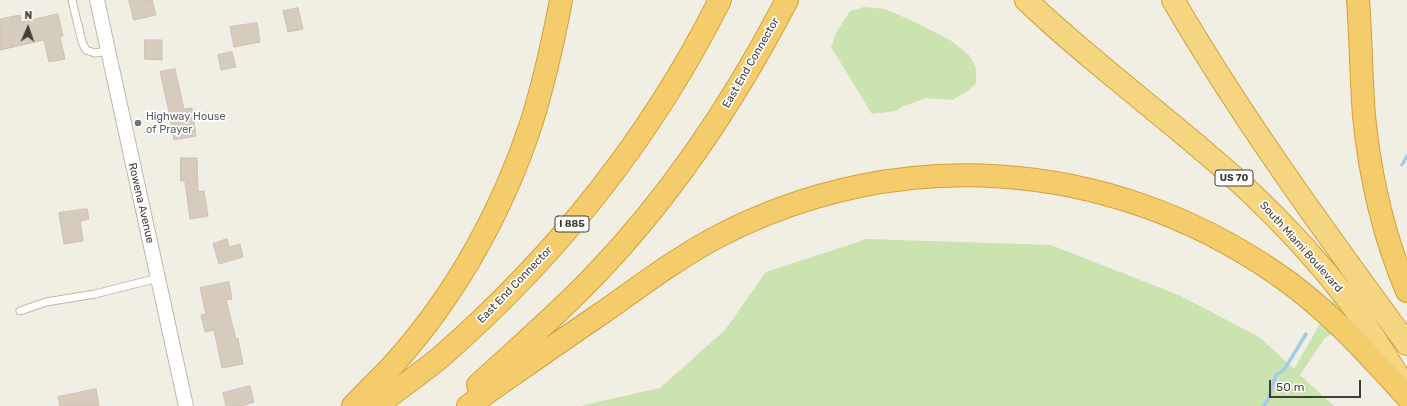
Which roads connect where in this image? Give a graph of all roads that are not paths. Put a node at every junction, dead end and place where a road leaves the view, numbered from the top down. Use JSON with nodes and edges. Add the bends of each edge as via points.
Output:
{"nodes":[{"id":1,"x":72,"y":0,"type":"edge"},
{"id":2,"x":97,"y":0,"type":"edge"},
{"id":3,"x":561,"y":0,"type":"edge"},
{"id":4,"x":720,"y":0,"type":"edge"},
{"id":5,"x":787,"y":0,"type":"edge"},
{"id":6,"x":1026,"y":0,"type":"edge"},
{"id":7,"x":1174,"y":0,"type":"edge"},
{"id":8,"x":1358,"y":0,"type":"edge"},
{"id":9,"x":107,"y":51,"type":"junction"},
{"id":10,"x":158,"y":278,"type":"junction"},
{"id":11,"x":1407,"y":291,"type":"edge"},
{"id":12,"x":20,"y":311,"type":"dead end"},
{"id":13,"x":1407,"y":344,"type":"edge"},
{"id":14,"x":1407,"y":389,"type":"edge"},
{"id":15,"x":1407,"y":397,"type":"edge"},
{"id":16,"x":186,"y":406,"type":"edge"},
{"id":17,"x":353,"y":406,"type":"edge"},
{"id":18,"x":376,"y":406,"type":"edge"},
{"id":19,"x":455,"y":406,"type":"edge"},
{"id":20,"x":468,"y":406,"type":"edge"}],
"edges":[{"from":1,"to":9,"type":"lane","via":[[86,50],[96,53]]},
{"from":2,"to":9,"type":"street","name":"Rowena Avenue"},
{"from":3,"to":17,"type":"highway","via":[[531,124],[512,176],[488,227],[428,322],[393,365]]},
{"from":4,"to":18,"type":"highway","name":"East End Connector","number":"I 885","via":[[657,111],[559,241],[522,281],[442,356]]},
{"from":5,"to":19,"type":"highway","name":"East End Connector","via":[[734,95],[703,142],[638,227],[595,275]]},
{"from":6,"to":14,"type":"highway","name":"South Miami Boulevard","number":"US 70","via":[[1249,191],[1326,272],[1349,301]]},
{"from":7,"to":13,"type":"highway","name":"South Miami Boulevard","via":[[1271,155]]},
{"from":8,"to":11,"type":"highway","via":[[1364,117],[1371,171],[1384,225]]},
{"from":9,"to":10,"type":"street","name":"Rowena Avenue"},
{"from":10,"to":12,"type":"lane","via":[[95,294],[46,302]]},
{"from":10,"to":16,"type":"street","name":"Rowena Avenue"},
{"from":15,"to":20,"type":"highway","via":[[1340,326],[1298,289],[1252,257],[1204,230],[1152,208],[1099,191],[1016,177],[960,174],[904,178],[849,188],[795,203],[744,224],[670,264]]}]}
